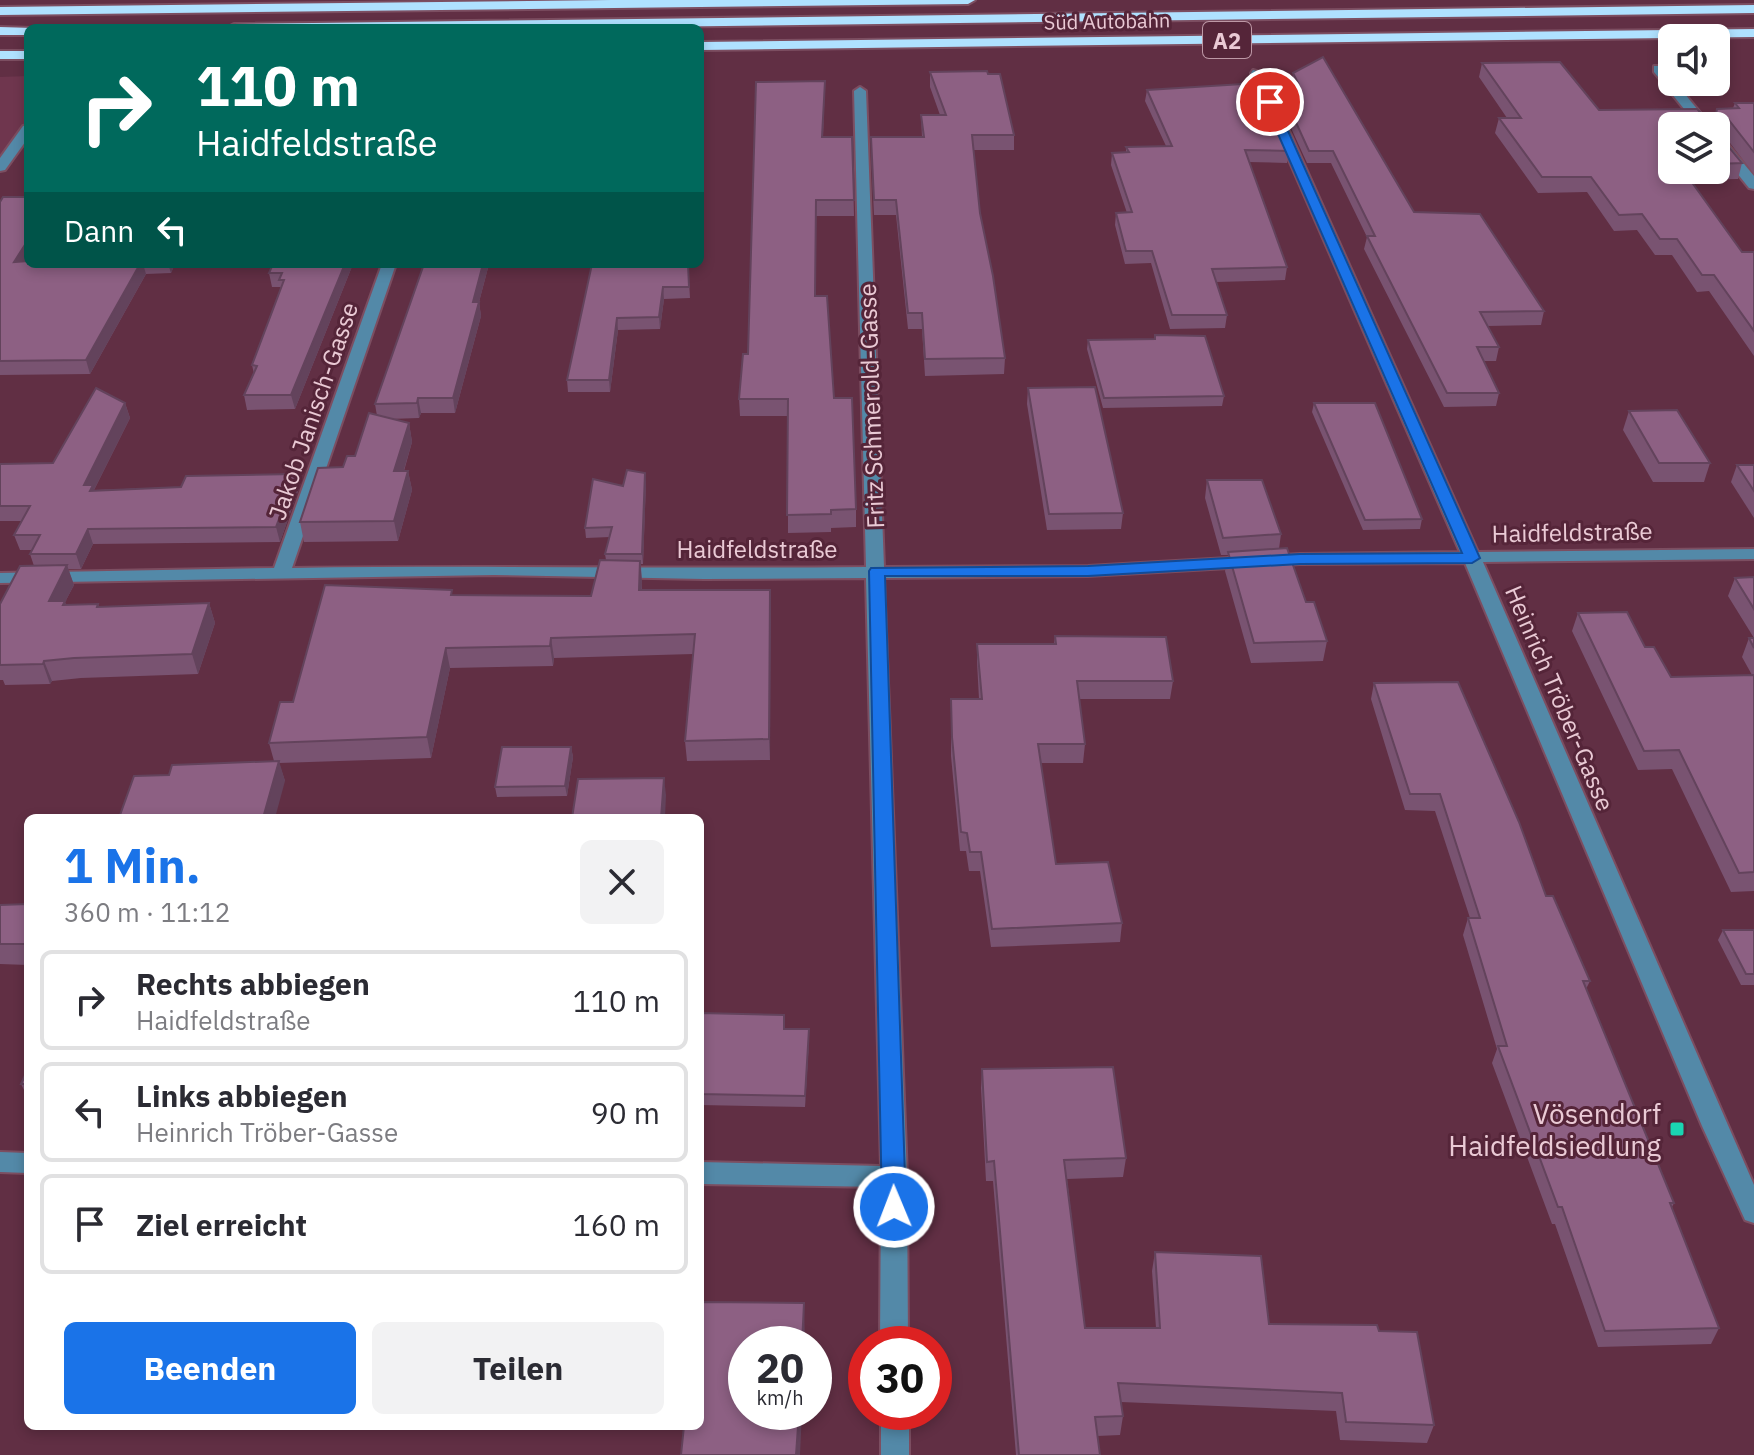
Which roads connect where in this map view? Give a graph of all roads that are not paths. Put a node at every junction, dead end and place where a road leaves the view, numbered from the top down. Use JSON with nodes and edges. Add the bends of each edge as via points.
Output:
{"nodes":[{"id":1,"x":968,"y":0,"type":"edge"},
{"id":2,"x":1754,"y":9,"type":"edge"},
{"id":3,"x":0,"y":11,"type":"edge"},
{"id":4,"x":554,"y":24,"type":"edge"},
{"id":5,"x":0,"y":31,"type":"edge"},
{"id":6,"x":24,"y":31,"type":"edge"},
{"id":7,"x":1754,"y":33,"type":"edge"},
{"id":8,"x":704,"y":46,"type":"edge"},
{"id":9,"x":0,"y":55,"type":"edge"},
{"id":10,"x":24,"y":55,"type":"edge"},
{"id":11,"x":1257,"y":73,"type":"dead end"},
{"id":12,"x":860,"y":91,"type":"dead end"},
{"id":13,"x":1680,"y":96,"type":"edge"},
{"id":14,"x":1693,"y":112,"type":"edge"},
{"id":15,"x":24,"y":134,"type":"edge"},
{"id":16,"x":1730,"y":156,"type":"edge"},
{"id":17,"x":0,"y":167,"type":"edge"},
{"id":18,"x":1754,"y":185,"type":"edge"},
{"id":19,"x":388,"y":268,"type":"edge"},
{"id":20,"x":1754,"y":554,"type":"edge"},
{"id":21,"x":1472,"y":558,"type":"junction"},
{"id":22,"x":877,"y":571,"type":"junction"},
{"id":23,"x":281,"y":574,"type":"junction"},
{"id":24,"x":0,"y":578,"type":"edge"},
{"id":25,"x":0,"y":1162,"type":"edge"},
{"id":26,"x":24,"y":1163,"type":"edge"},
{"id":27,"x":704,"y":1173,"type":"edge"},
{"id":28,"x":894,"y":1177,"type":"junction"},
{"id":29,"x":1754,"y":1212,"type":"edge"},
{"id":30,"x":894,"y":1326,"type":"edge"},
{"id":31,"x":895,"y":1430,"type":"edge"},
{"id":32,"x":895,"y":1455,"type":"edge"}],
"edges":[{"from":1,"to":3,"type":"highway"},
{"from":2,"to":4,"type":"highway","name":"Süd Autobahn","number":"A2"},
{"from":5,"to":6,"type":"highway"},
{"from":7,"to":8,"type":"highway","name":"Süd Autobahn","number":"A2"},
{"from":9,"to":10,"type":"highway"},
{"from":11,"to":21,"type":"street","name":"Heinrich Tröber-Gasse"},
{"from":12,"to":22,"type":"street","name":"Fritz Schmerold-Gasse"},
{"from":13,"to":14,"type":"street"},
{"from":15,"to":17,"type":"street"},
{"from":16,"to":18,"type":"street"},
{"from":19,"to":23,"type":"street","name":"Jakob Janisch-Gasse"},
{"from":20,"to":21,"type":"street","name":"Haidfeldstraße"},
{"from":21,"to":22,"type":"street","name":"Haidfeldstraße","via":[[1300,559],[1088,571]]},
{"from":21,"to":29,"type":"street","name":"Heinrich Tröber-Gasse"},
{"from":22,"to":23,"type":"street","name":"Haidfeldstraße"},
{"from":22,"to":28,"type":"street","name":"Fritz Schmerold-Gasse"},
{"from":23,"to":24,"type":"street","name":"Haidfeldstraße"},
{"from":25,"to":26,"type":"street"},
{"from":27,"to":28,"type":"street"},
{"from":28,"to":30,"type":"street","name":"Fritz Schmerold-Gasse"},
{"from":31,"to":32,"type":"street"}]}
